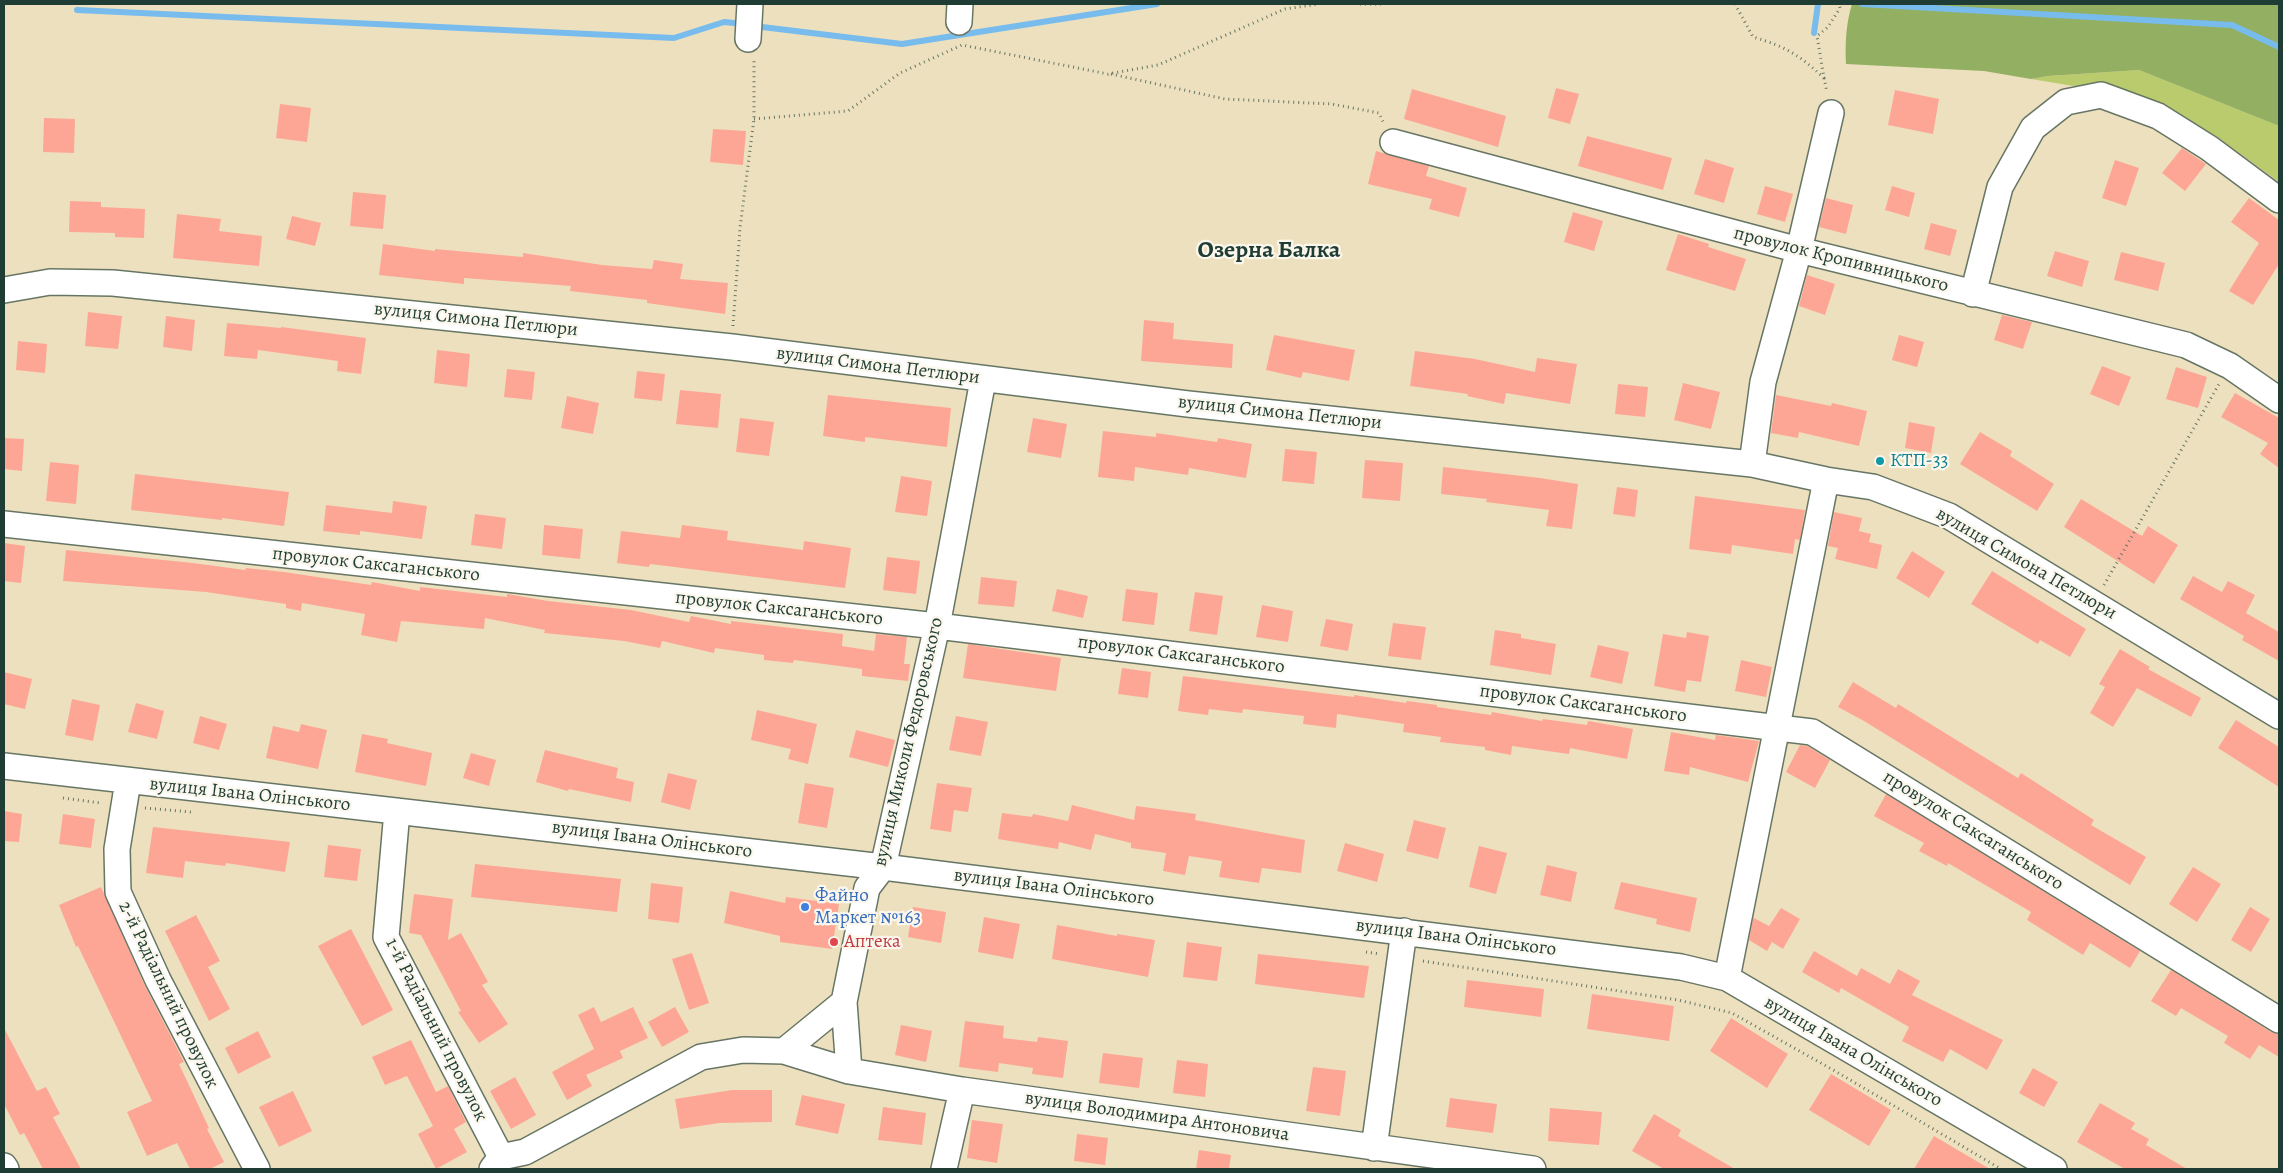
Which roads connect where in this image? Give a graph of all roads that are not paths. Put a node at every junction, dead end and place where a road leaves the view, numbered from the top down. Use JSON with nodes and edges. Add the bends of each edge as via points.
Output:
{"nodes":[{"id":1,"x":750,"y":8,"type":"edge"},
{"id":2,"x":748,"y":39,"type":"road end"},
{"id":3,"x":1831,"y":113,"type":"dead end"},
{"id":4,"x":1393,"y":142,"type":"road end"},
{"id":5,"x":2279,"y":200,"type":"edge"},
{"id":6,"x":1799,"y":250,"type":"junction"},
{"id":7,"x":4,"y":290,"type":"edge"},
{"id":8,"x":1973,"y":294,"type":"junction"},
{"id":9,"x":983,"y":380,"type":"junction"},
{"id":10,"x":2279,"y":400,"type":"edge"},
{"id":11,"x":1752,"y":464,"type":"junction"},
{"id":12,"x":1826,"y":480,"type":"junction"},
{"id":13,"x":4,"y":524,"type":"edge"},
{"id":14,"x":937,"y":626,"type":"junction"},
{"id":15,"x":2279,"y":716,"type":"edge"},
{"id":16,"x":1777,"y":727,"type":"junction"},
{"id":17,"x":4,"y":766,"type":"edge"},
{"id":18,"x":128,"y":781,"type":"junction"},
{"id":19,"x":397,"y":811,"type":"junction"},
{"id":20,"x":883,"y":867,"type":"junction"},
{"id":21,"x":1404,"y":931,"type":"junction"},
{"id":22,"x":1727,"y":978,"type":"junction"},
{"id":23,"x":844,"y":1002,"type":"junction"},
{"id":24,"x":2279,"y":1020,"type":"edge"},
{"id":25,"x":784,"y":1051,"type":"junction"},
{"id":26,"x":849,"y":1071,"type":"junction"},
{"id":27,"x":962,"y":1090,"type":"junction"},
{"id":28,"x":1374,"y":1148,"type":"junction"},
{"id":29,"x":497,"y":1163,"type":"edge"},
{"id":30,"x":4,"y":1166,"type":"edge"},
{"id":31,"x":6,"y":1169,"type":"edge"},
{"id":32,"x":257,"y":1169,"type":"edge"},
{"id":33,"x":944,"y":1169,"type":"edge"},
{"id":34,"x":1533,"y":1169,"type":"edge"},
{"id":35,"x":2054,"y":1169,"type":"edge"}],
"edges":[{"from":1,"to":2,"type":"street"},
{"from":3,"to":6,"type":"street"},
{"from":4,"to":6,"type":"street","name":"провулок Кропивницького"},
{"from":5,"to":8,"type":"street","via":[[2210,148],[2158,116],[2101,95],[2066,102],[2034,128],[2000,187]]},
{"from":6,"to":8,"type":"street","name":"провулок Кропивницького"},
{"from":6,"to":11,"type":"street","via":[[1763,382]]},
{"from":7,"to":9,"type":"street","name":"вулиця Симона Петлюри","via":[[50,282],[113,283],[732,347]]},
{"from":8,"to":10,"type":"street","name":"провулок Кропивницького","via":[[2186,345],[2230,366]]},
{"from":9,"to":11,"type":"street","name":"вулиця Симона Петлюри"},
{"from":9,"to":14,"type":"street","name":"вулиця Миколи Федоровського"},
{"from":11,"to":12,"type":"street","name":"вулиця Симона Петлюри"},
{"from":12,"to":15,"type":"street","name":"вулиця Симона Петлюри","via":[[1873,487],[1949,516]]},
{"from":12,"to":16,"type":"street"},
{"from":13,"to":14,"type":"street","name":"провулок Саксаганського"},
{"from":14,"to":16,"type":"street","name":"провулок Саксаганського"},
{"from":14,"to":20,"type":"street","name":"вулиця Миколи Федоровського"},
{"from":16,"to":22,"type":"street"},
{"from":16,"to":24,"type":"street","name":"провулок Саксаганського","via":[[1812,732]]},
{"from":17,"to":18,"type":"street","name":"вулиця Івана Олінського"},
{"from":18,"to":19,"type":"street","name":"вулиця Івана Олінського"},
{"from":18,"to":32,"type":"street","name":"2-й Радіальний провулок","via":[[117,849],[118,892],[158,980]]},
{"from":19,"to":20,"type":"street","name":"вулиця Івана Олінського"},
{"from":19,"to":29,"type":"street","name":"1-й Радіальний провулок","via":[[386,937]]},
{"from":20,"to":21,"type":"street","name":"вулиця Івана Олінського"},
{"from":20,"to":23,"type":"street","name":"вулиця Миколи Федоровського","via":[[867,888]]},
{"from":21,"to":22,"type":"street","name":"вулиця Івана Олінського","via":[[1681,967]]},
{"from":21,"to":28,"type":"street"},
{"from":22,"to":35,"type":"street","name":"вулиця Івана Олінського"},
{"from":23,"to":25,"type":"street"},
{"from":23,"to":26,"type":"street","name":"вулиця Миколи Федоровського"},
{"from":25,"to":26,"type":"street","name":"вулиця Володимира Антоновича"},
{"from":25,"to":29,"type":"street","via":[[743,1050],[701,1058],[525,1152]]},
{"from":26,"to":27,"type":"street","name":"вулиця Володимира Антоновича"},
{"from":27,"to":28,"type":"street","name":"вулиця Володимира Антоновича"},
{"from":27,"to":33,"type":"street"},
{"from":28,"to":34,"type":"street","name":"вулиця Володимира Антоновича"},
{"from":30,"to":31,"type":"street"}]}
